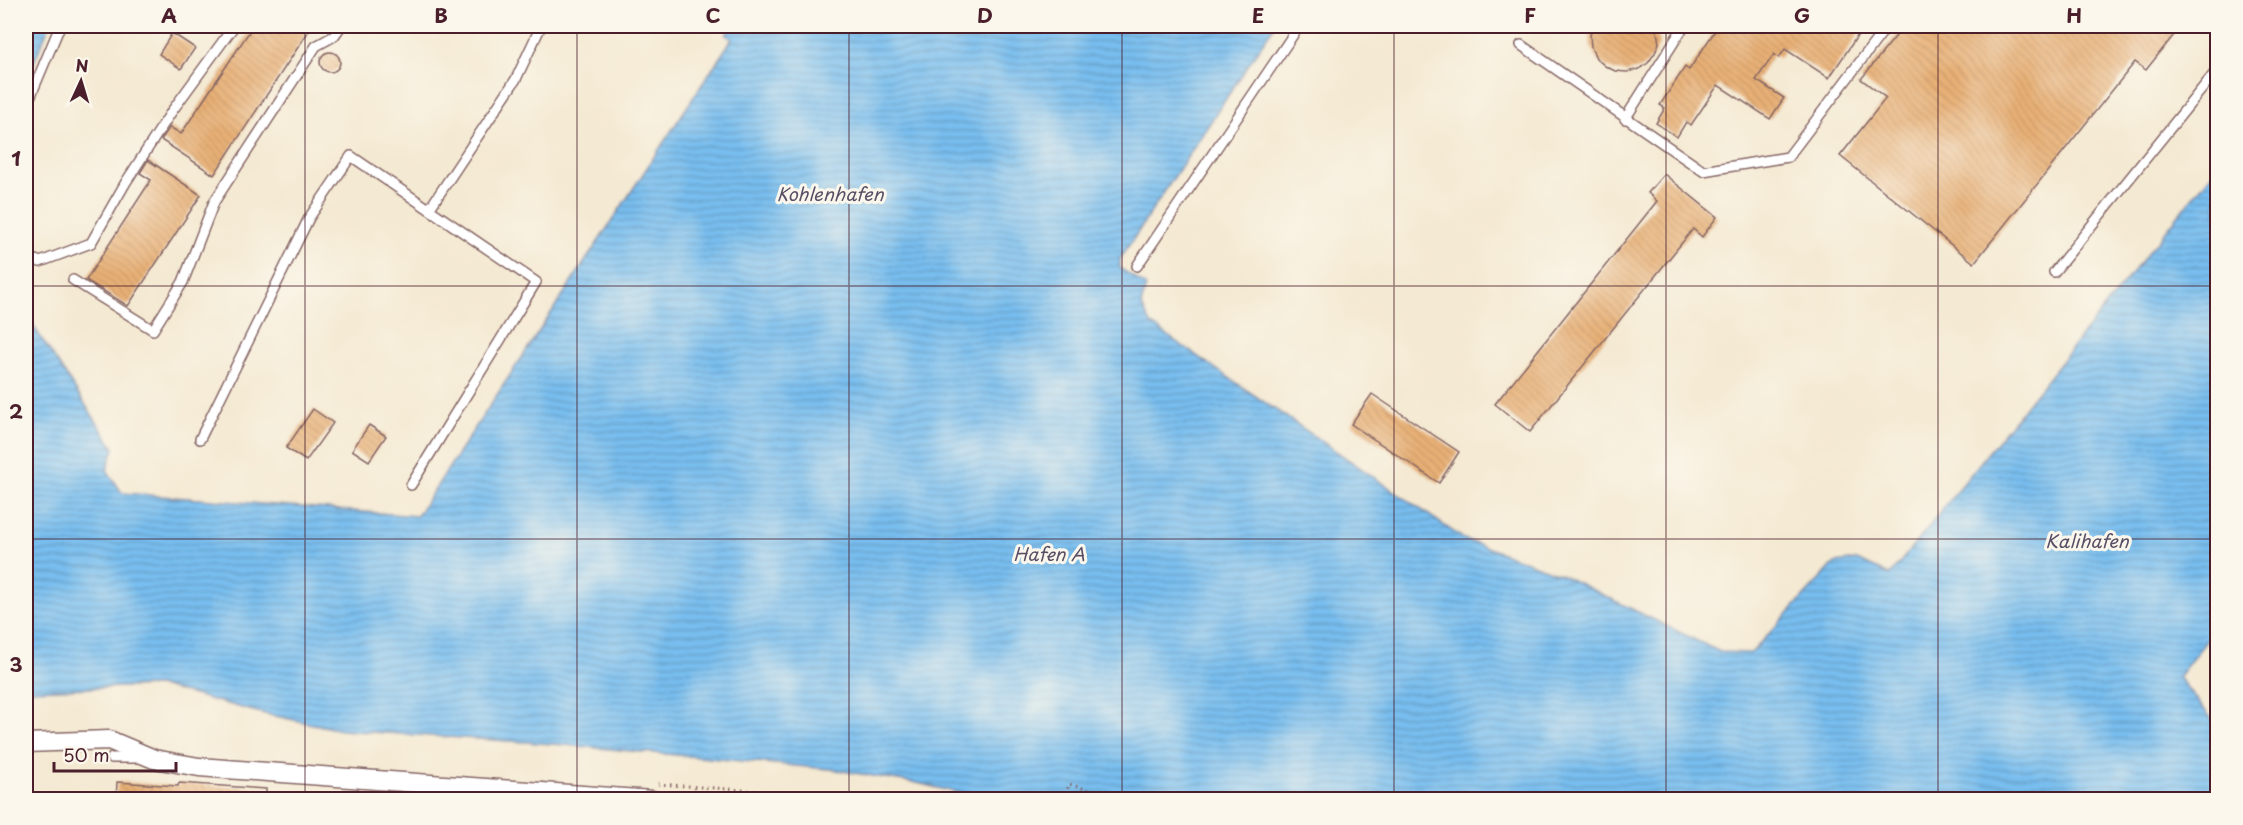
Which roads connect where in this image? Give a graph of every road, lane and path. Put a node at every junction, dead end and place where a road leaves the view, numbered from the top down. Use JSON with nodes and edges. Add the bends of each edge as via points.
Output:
{"nodes":[{"id":1,"x":60,"y":26,"type":"edge"},
{"id":2,"x":234,"y":26,"type":"edge"},
{"id":3,"x":341,"y":26,"type":"edge"},
{"id":4,"x":541,"y":26,"type":"edge"},
{"id":5,"x":1299,"y":26,"type":"edge"},
{"id":6,"x":1684,"y":26,"type":"edge"},
{"id":7,"x":1887,"y":26,"type":"edge"},
{"id":8,"x":1521,"y":45,"type":"dead end"},
{"id":9,"x":2217,"y":69,"type":"edge"},
{"id":10,"x":26,"y":107,"type":"edge"},
{"id":11,"x":1625,"y":119,"type":"junction"},
{"id":12,"x":430,"y":208,"type":"junction"},
{"id":13,"x":26,"y":256,"type":"edge"},
{"id":14,"x":1137,"y":266,"type":"dead end"},
{"id":15,"x":2054,"y":272,"type":"dead end"},
{"id":16,"x":74,"y":280,"type":"dead end"},
{"id":17,"x":200,"y":439,"type":"dead end"},
{"id":18,"x":411,"y":485,"type":"dead end"},
{"id":19,"x":26,"y":743,"type":"edge"},
{"id":20,"x":112,"y":758,"type":"dead end"},
{"id":21,"x":154,"y":759,"type":"junction"},
{"id":22,"x":1119,"y":799,"type":"edge"},
{"id":23,"x":652,"y":800,"type":"edge"},
{"id":24,"x":1064,"y":800,"type":"edge"}],
"edges":[{"from":1,"to":10,"type":"lane"},
{"from":2,"to":13,"type":"lane","via":[[165,121],[91,243],[40,262]]},
{"from":3,"to":16,"type":"lane","via":[[334,36],[316,46],[214,202],[183,282],[153,330]]},
{"from":4,"to":12,"type":"lane","via":[[516,79]]},
{"from":5,"to":14,"type":"lane"},
{"from":6,"to":11,"type":"lane"},
{"from":7,"to":11,"type":"lane","via":[[1788,157],[1703,171]]},
{"from":8,"to":11,"type":"lane"},
{"from":9,"to":15,"type":"lane"},
{"from":12,"to":17,"type":"lane","via":[[351,156],[309,218]]},
{"from":12,"to":18,"type":"lane","via":[[536,282]]},
{"from":19,"to":21,"type":"street","via":[[109,740]]},
{"from":20,"to":21,"type":"lane"},
{"from":21,"to":23,"type":"street","via":[[199,767]]},
{"from":22,"to":24,"type":"path","via":[[1069,784]]}]}
